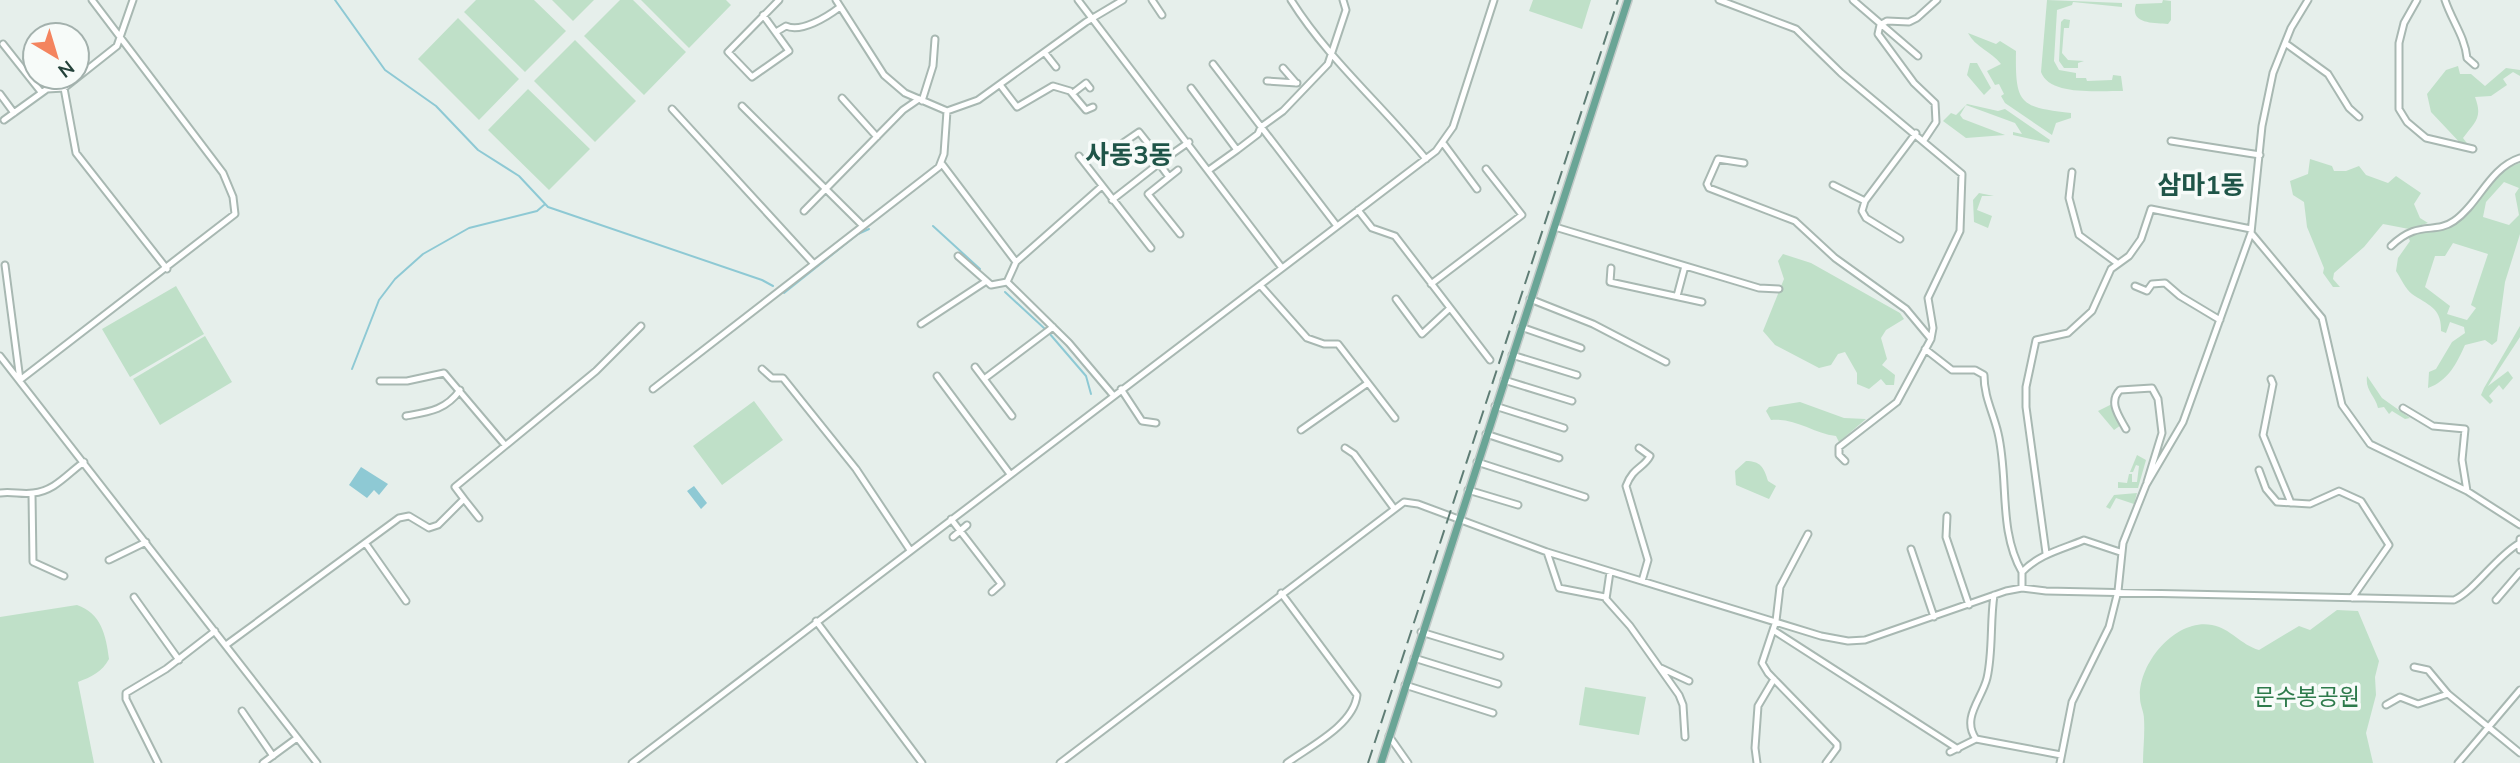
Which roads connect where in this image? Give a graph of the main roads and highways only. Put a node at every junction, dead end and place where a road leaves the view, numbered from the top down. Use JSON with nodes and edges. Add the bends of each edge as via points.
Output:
{"nodes":[{"id":1,"x":1628,"y":0,"type":"edge"},
{"id":2,"x":1381,"y":763,"type":"edge"}],
"edges":[{"from":1,"to":2,"type":"main road"}]}
